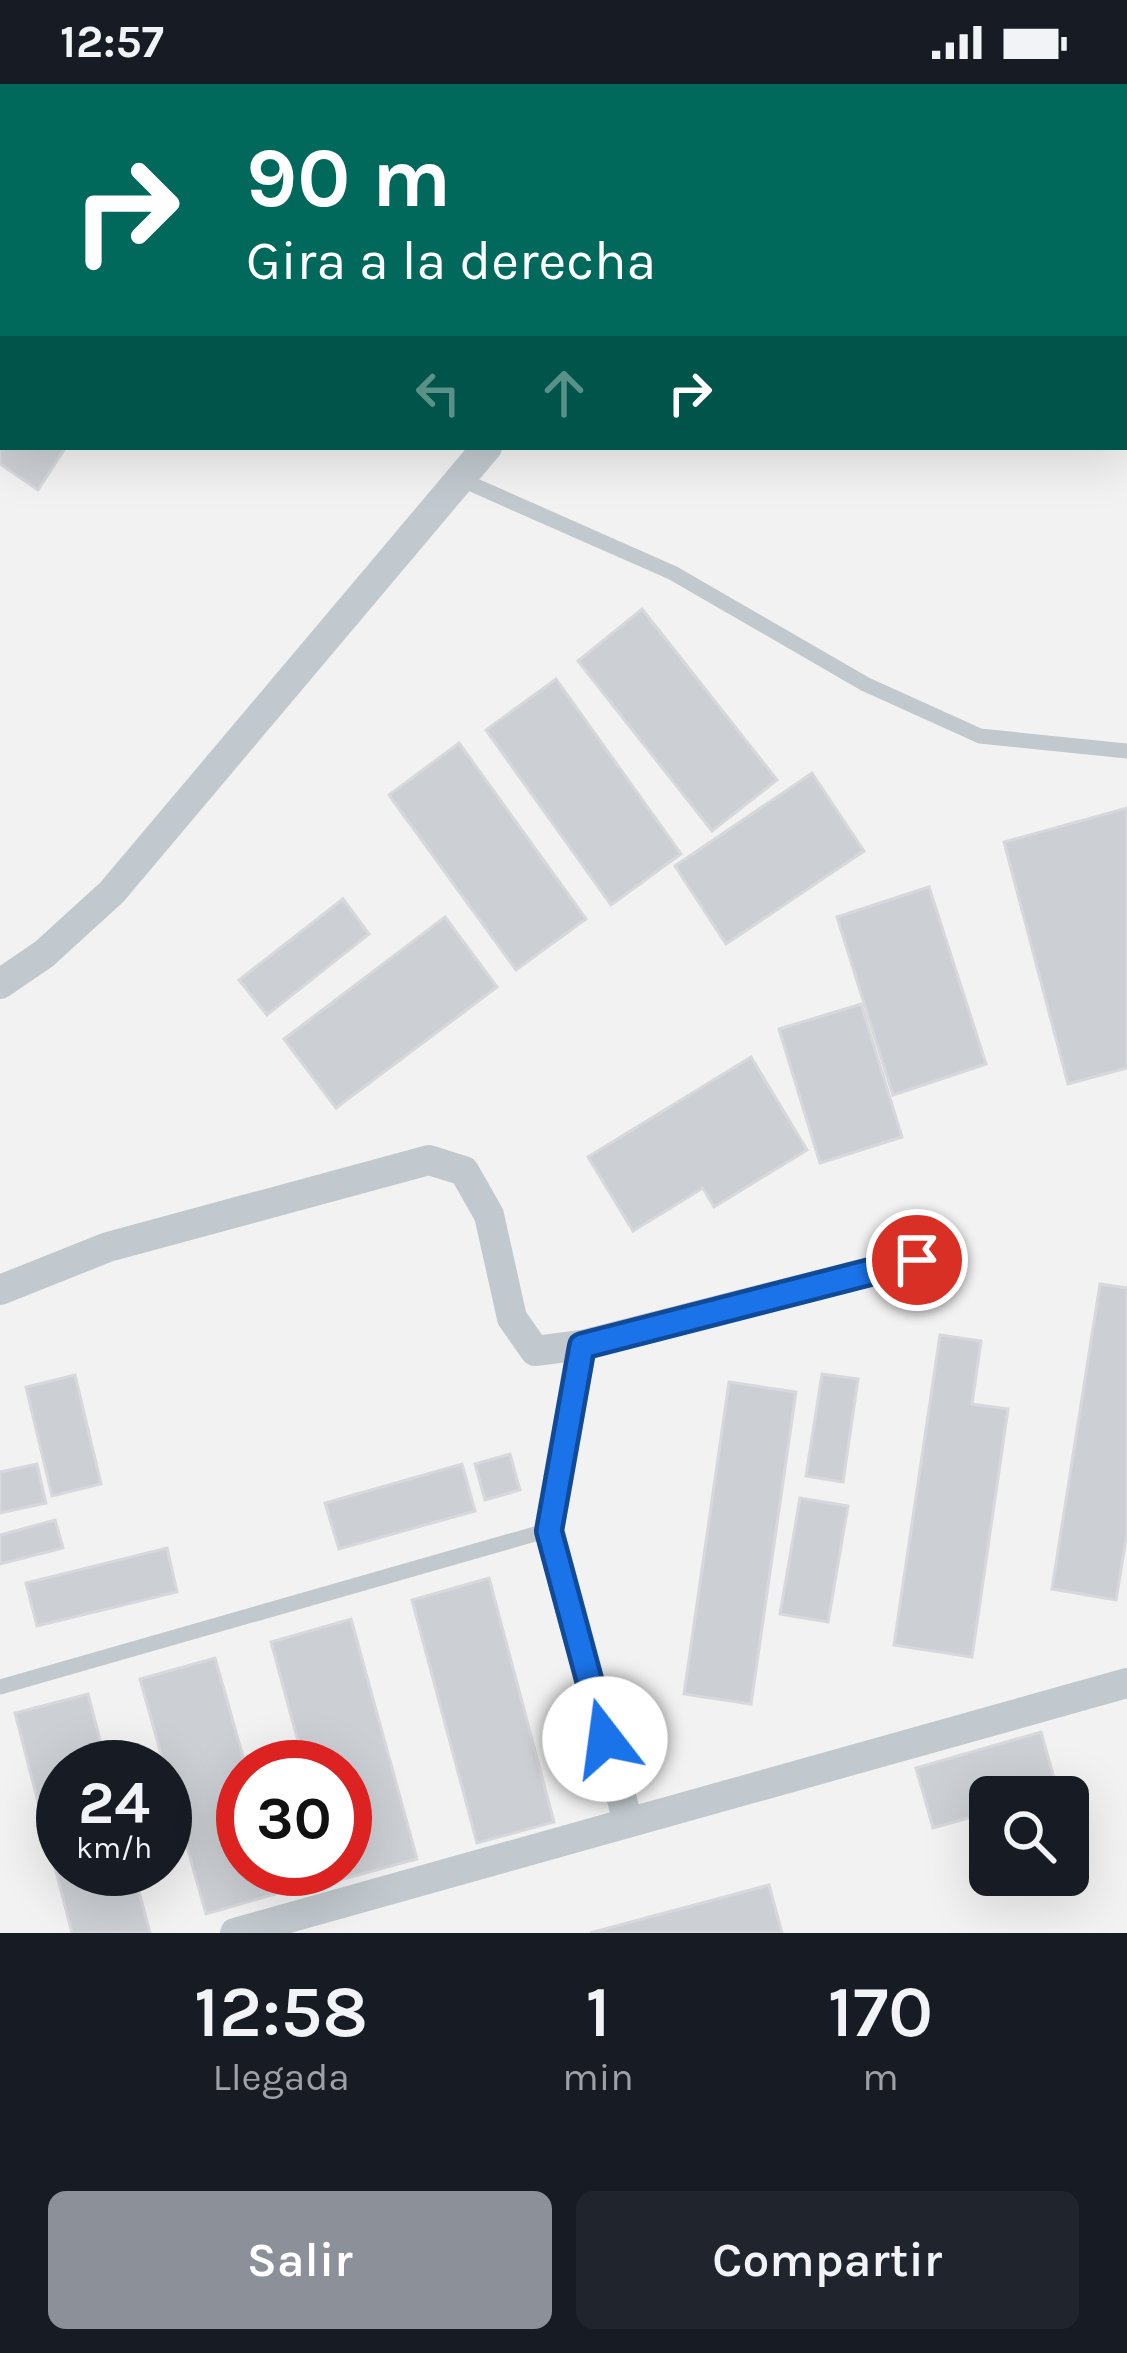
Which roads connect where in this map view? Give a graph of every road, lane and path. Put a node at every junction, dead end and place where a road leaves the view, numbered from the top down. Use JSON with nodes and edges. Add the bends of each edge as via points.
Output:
{"nodes":[{"id":1,"x":484,"y":450,"type":"edge"},
{"id":2,"x":460,"y":479,"type":"junction"},
{"id":3,"x":1127,"y":751,"type":"edge"},
{"id":4,"x":0,"y":984,"type":"edge"},
{"id":5,"x":917,"y":1260,"type":"dead end"},
{"id":6,"x":0,"y":1290,"type":"edge"},
{"id":7,"x":582,"y":1346,"type":"junction"},
{"id":8,"x":549,"y":1531,"type":"junction"},
{"id":9,"x":1127,"y":1683,"type":"edge"},
{"id":10,"x":0,"y":1687,"type":"edge"},
{"id":11,"x":628,"y":1822,"type":"junction"},
{"id":12,"x":235,"y":1933,"type":"edge"}],
"edges":[{"from":1,"to":2,"type":"street"},
{"from":2,"to":3,"type":"lane","via":[[673,573],[865,684],[980,736]]},
{"from":2,"to":4,"type":"street","via":[[112,892]]},
{"from":5,"to":7,"type":"street"},
{"from":6,"to":7,"type":"street","via":[[108,1246],[429,1160],[464,1171],[489,1215],[512,1318],[535,1352]]},
{"from":7,"to":8,"type":"street"},
{"from":8,"to":10,"type":"lane"},
{"from":8,"to":11,"type":"street"},
{"from":9,"to":11,"type":"street"},
{"from":11,"to":12,"type":"street"}]}
